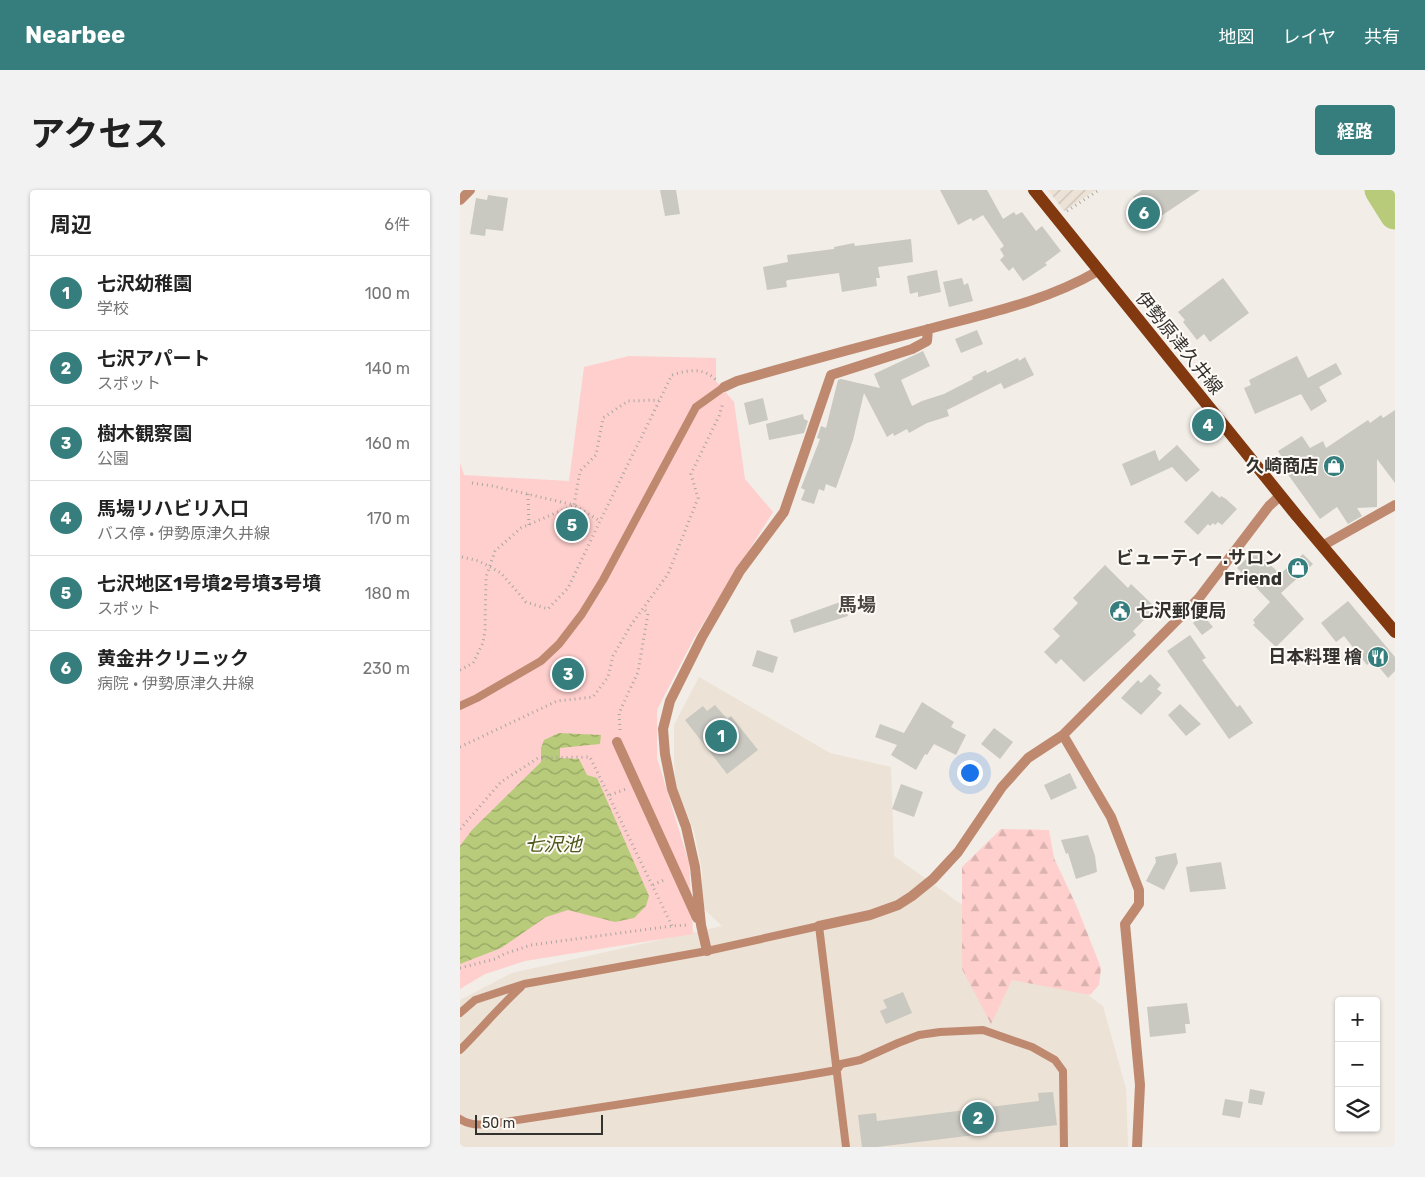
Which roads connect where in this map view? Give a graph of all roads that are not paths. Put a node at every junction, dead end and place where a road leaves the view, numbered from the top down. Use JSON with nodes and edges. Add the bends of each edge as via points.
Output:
{"nodes":[{"id":1,"x":470,"y":190,"type":"edge"},
{"id":2,"x":1034,"y":190,"type":"edge"},
{"id":3,"x":460,"y":200,"type":"edge"},
{"id":4,"x":1098,"y":271,"type":"junction"},
{"id":5,"x":928,"y":329,"type":"junction"},
{"id":6,"x":724,"y":387,"type":"joint"},
{"id":7,"x":1280,"y":496,"type":"junction"},
{"id":8,"x":1395,"y":505,"type":"edge"},
{"id":9,"x":1322,"y":546,"type":"junction"},
{"id":10,"x":1395,"y":632,"type":"edge"},
{"id":11,"x":460,"y":706,"type":"edge"},
{"id":12,"x":1064,"y":735,"type":"junction"},
{"id":13,"x":617,"y":742,"type":"road end"},
{"id":14,"x":701,"y":925,"type":"junction"},
{"id":15,"x":819,"y":926,"type":"junction"},
{"id":16,"x":707,"y":951,"type":"junction"},
{"id":17,"x":524,"y":984,"type":"junction"},
{"id":18,"x":460,"y":1013,"type":"edge"},
{"id":19,"x":460,"y":1050,"type":"edge"},
{"id":20,"x":837,"y":1070,"type":"junction"},
{"id":21,"x":460,"y":1119,"type":"edge"},
{"id":22,"x":846,"y":1147,"type":"edge"},
{"id":23,"x":1064,"y":1147,"type":"edge"},
{"id":24,"x":1137,"y":1147,"type":"edge"}],
"edges":[{"from":1,"to":3,"type":"street"},
{"from":2,"to":4,"type":"main road","name":"伊勢原津久井線"},
{"from":4,"to":5,"type":"street","via":[[1038,298]]},
{"from":4,"to":7,"type":"main road","name":"伊勢原津久井線"},
{"from":5,"to":6,"type":"street","via":[[737,380]]},
{"from":5,"to":14,"type":"street","via":[[927,341],[912,349],[831,375],[784,512],[740,571],[670,701],[663,729],[665,754],[696,867]]},
{"from":6,"to":11,"type":"lane","via":[[696,407],[603,580],[560,644],[541,661]]},
{"from":7,"to":9,"type":"main road","name":"伊勢原津久井線"},
{"from":7,"to":12,"type":"street","via":[[1199,598]]},
{"from":8,"to":9,"type":"street"},
{"from":9,"to":10,"type":"main road","name":"伊勢原津久井線"},
{"from":12,"to":15,"type":"street","via":[[1028,758],[1002,787],[958,852],[934,879],[898,905]]},
{"from":12,"to":24,"type":"street","via":[[1111,817],[1140,890],[1139,904],[1125,924],[1140,1085]]},
{"from":13,"to":14,"type":"street"},
{"from":14,"to":16,"type":"street"},
{"from":15,"to":16,"type":"lane"},
{"from":15,"to":20,"type":"lane"},
{"from":16,"to":17,"type":"lane"},
{"from":17,"to":18,"type":"lane","via":[[475,1000]]},
{"from":17,"to":19,"type":"lane"},
{"from":20,"to":21,"type":"lane","via":[[506,1122],[479,1125]]},
{"from":20,"to":22,"type":"lane"},
{"from":20,"to":23,"type":"lane","via":[[840,1064],[860,1060],[912,1038],[940,1032],[983,1030],[1032,1047],[1055,1060],[1062,1071]]}]}
